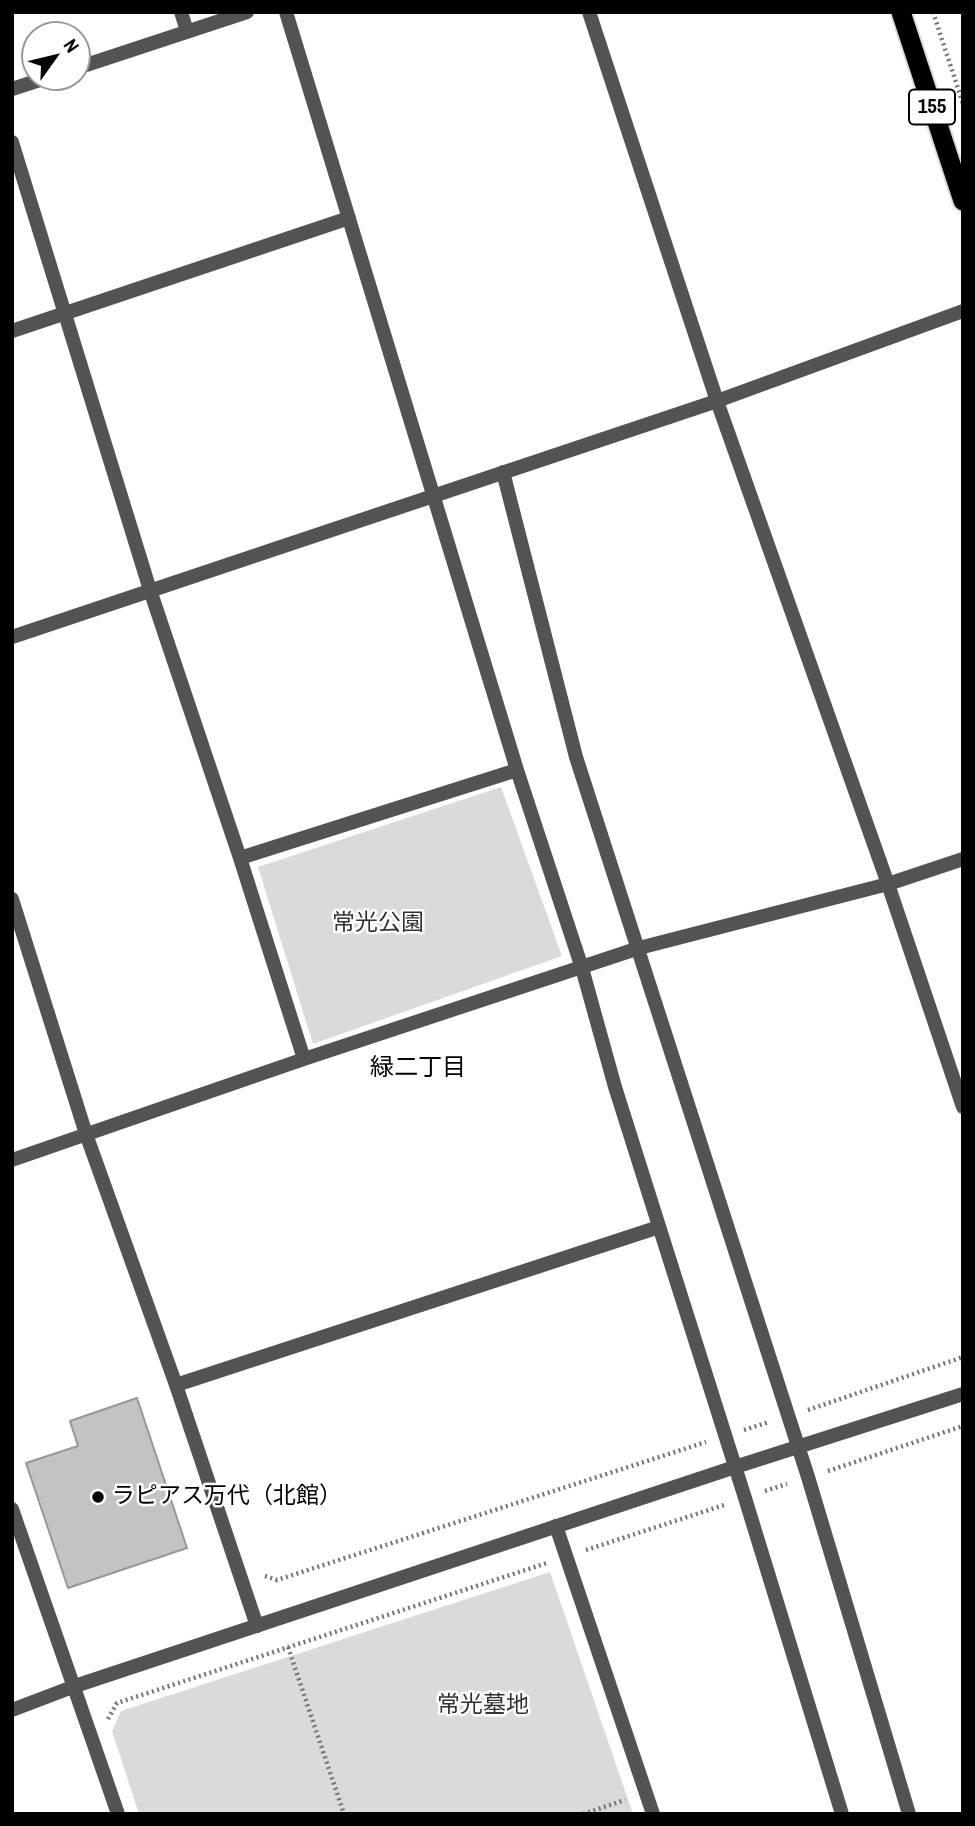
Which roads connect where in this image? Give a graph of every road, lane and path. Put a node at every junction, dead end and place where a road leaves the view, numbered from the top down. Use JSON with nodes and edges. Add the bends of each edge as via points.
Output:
{"nodes":[{"id":1,"x":181,"y":12,"type":"edge"},
{"id":2,"x":247,"y":12,"type":"edge"},
{"id":3,"x":286,"y":12,"type":"edge"},
{"id":4,"x":589,"y":12,"type":"edge"},
{"id":5,"x":901,"y":12,"type":"edge"},
{"id":6,"x":933,"y":12,"type":"edge"},
{"id":7,"x":187,"y":30,"type":"junction"},
{"id":8,"x":91,"y":63,"type":"edge"},
{"id":9,"x":963,"y":104,"type":"edge"},
{"id":10,"x":12,"y":142,"type":"edge"},
{"id":11,"x":963,"y":201,"type":"edge"},
{"id":12,"x":349,"y":218,"type":"junction"},
{"id":13,"x":963,"y":311,"type":"edge"},
{"id":14,"x":65,"y":313,"type":"junction"},
{"id":15,"x":12,"y":331,"type":"edge"},
{"id":16,"x":717,"y":401,"type":"junction"},
{"id":17,"x":503,"y":472,"type":"junction"},
{"id":18,"x":434,"y":495,"type":"junction"},
{"id":19,"x":150,"y":590,"type":"junction"},
{"id":20,"x":12,"y":637,"type":"edge"},
{"id":21,"x":517,"y":770,"type":"junction"},
{"id":22,"x":240,"y":858,"type":"junction"},
{"id":23,"x":963,"y":859,"type":"edge"},
{"id":24,"x":888,"y":884,"type":"junction"},
{"id":25,"x":12,"y":899,"type":"edge"},
{"id":26,"x":639,"y":948,"type":"junction"},
{"id":27,"x":582,"y":968,"type":"junction"},
{"id":28,"x":304,"y":1059,"type":"junction"},
{"id":29,"x":963,"y":1107,"type":"edge"},
{"id":30,"x":86,"y":1134,"type":"junction"},
{"id":31,"x":12,"y":1160,"type":"edge"},
{"id":32,"x":659,"y":1227,"type":"junction"},
{"id":33,"x":963,"y":1357,"type":"edge"},
{"id":34,"x":176,"y":1385,"type":"junction"},
{"id":35,"x":963,"y":1394,"type":"edge"},
{"id":36,"x":789,"y":1416,"type":"junction"},
{"id":37,"x":963,"y":1426,"type":"edge"},
{"id":38,"x":725,"y":1435,"type":"junction"},
{"id":39,"x":798,"y":1447,"type":"junction"},
{"id":40,"x":735,"y":1467,"type":"junction"},
{"id":41,"x":808,"y":1477,"type":"junction"},
{"id":42,"x":745,"y":1498,"type":"junction"},
{"id":43,"x":12,"y":1509,"type":"edge"},
{"id":44,"x":556,"y":1526,"type":"junction"},
{"id":45,"x":566,"y":1557,"type":"junction"},
{"id":46,"x":242,"y":1580,"type":"junction"},
{"id":47,"x":257,"y":1626,"type":"junction"},
{"id":48,"x":288,"y":1647,"type":"junction"},
{"id":49,"x":75,"y":1686,"type":"junction"},
{"id":50,"x":12,"y":1710,"type":"edge"},
{"id":51,"x":89,"y":1727,"type":"junction"},
{"id":52,"x":646,"y":1793,"type":"junction"},
{"id":53,"x":118,"y":1814,"type":"edge"},
{"id":54,"x":344,"y":1814,"type":"edge"},
{"id":55,"x":583,"y":1814,"type":"edge"},
{"id":56,"x":653,"y":1814,"type":"edge"},
{"id":57,"x":842,"y":1814,"type":"edge"},
{"id":58,"x":909,"y":1814,"type":"edge"}],
"edges":[{"from":1,"to":7,"type":"street"},
{"from":2,"to":7,"type":"street"},
{"from":3,"to":12,"type":"street"},
{"from":4,"to":16,"type":"street"},
{"from":5,"to":11,"type":"highway","number":"155"},
{"from":6,"to":9,"type":"path"},
{"from":7,"to":8,"type":"street"},
{"from":10,"to":14,"type":"street"},
{"from":12,"to":14,"type":"street"},
{"from":12,"to":18,"type":"street"},
{"from":13,"to":16,"type":"street"},
{"from":14,"to":15,"type":"street"},
{"from":14,"to":19,"type":"street"},
{"from":16,"to":17,"type":"street"},
{"from":16,"to":24,"type":"street"},
{"from":17,"to":18,"type":"street"},
{"from":17,"to":26,"type":"street","via":[[576,757]]},
{"from":18,"to":19,"type":"street"},
{"from":18,"to":21,"type":"street"},
{"from":19,"to":20,"type":"street"},
{"from":19,"to":22,"type":"street"},
{"from":21,"to":22,"type":"street"},
{"from":21,"to":27,"type":"street"},
{"from":22,"to":28,"type":"street"},
{"from":23,"to":24,"type":"street"},
{"from":24,"to":26,"type":"street"},
{"from":24,"to":29,"type":"street"},
{"from":25,"to":30,"type":"street"},
{"from":26,"to":27,"type":"street"},
{"from":26,"to":36,"type":"street"},
{"from":27,"to":28,"type":"street"},
{"from":27,"to":32,"type":"street"},
{"from":28,"to":30,"type":"street"},
{"from":30,"to":31,"type":"street"},
{"from":30,"to":34,"type":"street"},
{"from":32,"to":34,"type":"street"},
{"from":32,"to":38,"type":"street"},
{"from":33,"to":36,"type":"path"},
{"from":34,"to":46,"type":"street"},
{"from":35,"to":39,"type":"street"},
{"from":36,"to":38,"type":"path"},
{"from":36,"to":39,"type":"street"},
{"from":37,"to":41,"type":"path"},
{"from":38,"to":40,"type":"street"},
{"from":38,"to":46,"type":"path","via":[[277,1580],[260,1574]]},
{"from":39,"to":40,"type":"street"},
{"from":39,"to":41,"type":"street"},
{"from":40,"to":42,"type":"street"},
{"from":40,"to":44,"type":"street"},
{"from":41,"to":42,"type":"path"},
{"from":41,"to":58,"type":"street"},
{"from":42,"to":45,"type":"path"},
{"from":42,"to":57,"type":"street"},
{"from":43,"to":49,"type":"street"},
{"from":44,"to":45,"type":"street"},
{"from":44,"to":47,"type":"street"},
{"from":45,"to":48,"type":"path"},
{"from":45,"to":52,"type":"street"},
{"from":46,"to":47,"type":"street"},
{"from":47,"to":49,"type":"street"},
{"from":48,"to":51,"type":"path","via":[[117,1703],[108,1720]]},
{"from":48,"to":54,"type":"path"},
{"from":49,"to":50,"type":"street"},
{"from":49,"to":51,"type":"street"},
{"from":51,"to":53,"type":"street"},
{"from":52,"to":55,"type":"path"},
{"from":52,"to":56,"type":"street"}]}
